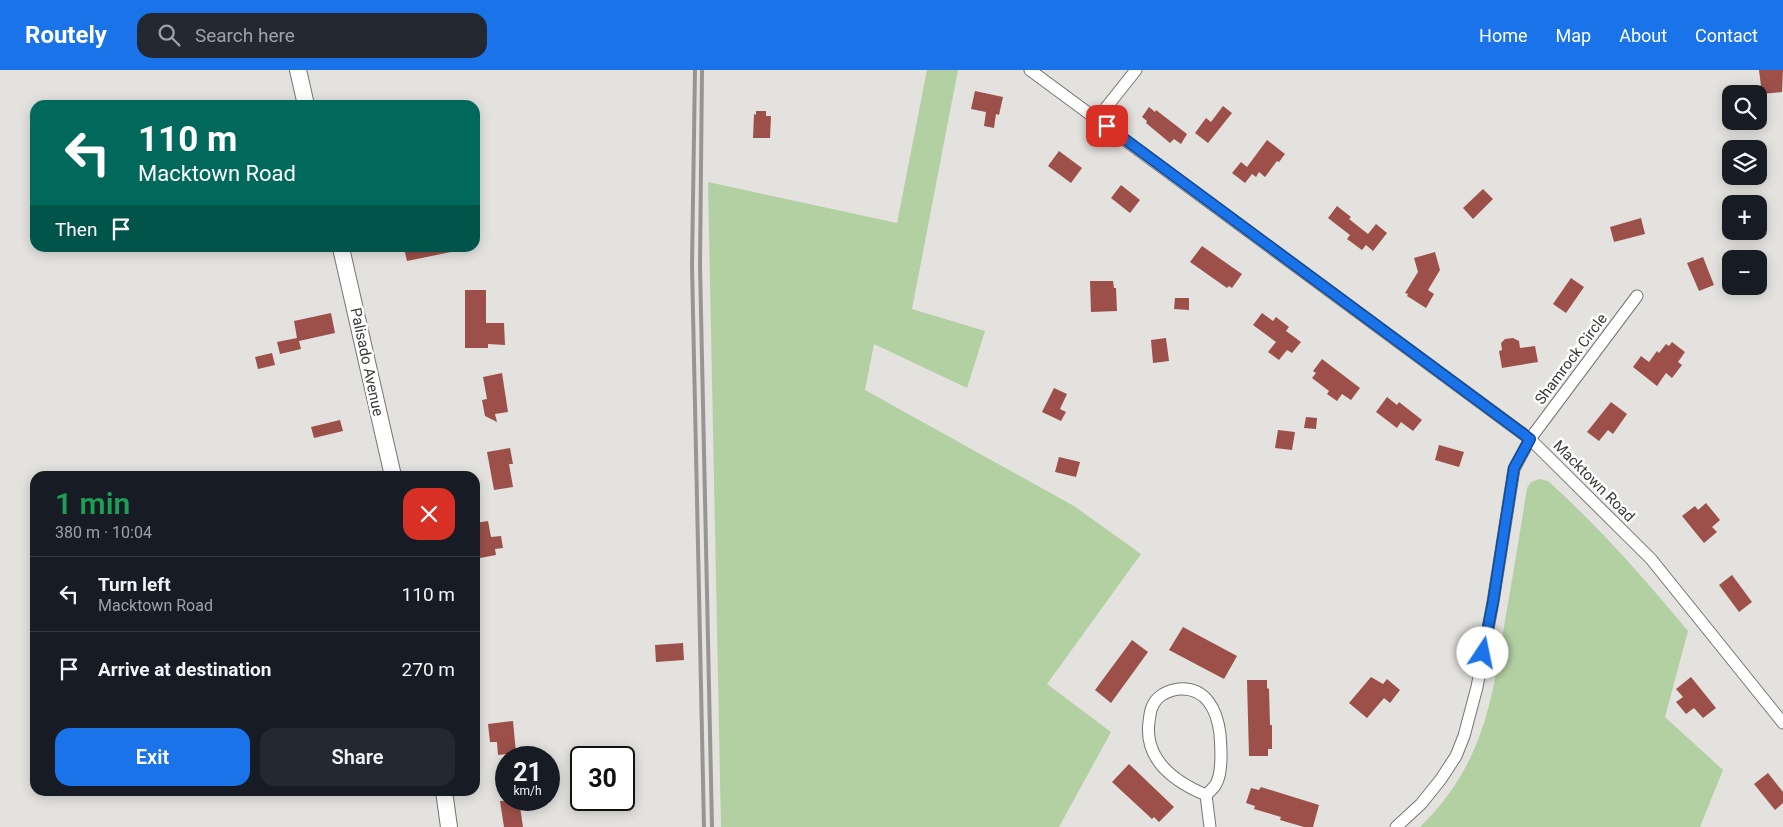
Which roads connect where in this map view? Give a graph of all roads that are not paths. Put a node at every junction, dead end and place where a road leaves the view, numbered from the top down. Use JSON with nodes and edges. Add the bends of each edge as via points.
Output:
{"nodes":[{"id":1,"x":298,"y":70,"type":"edge"},
{"id":2,"x":1030,"y":70,"type":"edge"},
{"id":3,"x":1136,"y":70,"type":"edge"},
{"id":4,"x":305,"y":100,"type":"edge"},
{"id":5,"x":1097,"y":118,"type":"junction"},
{"id":6,"x":342,"y":252,"type":"edge"},
{"id":7,"x":1637,"y":296,"type":"dead end"},
{"id":8,"x":1530,"y":439,"type":"junction"},
{"id":9,"x":392,"y":471,"type":"edge"},
{"id":10,"x":1783,"y":723,"type":"edge"},
{"id":11,"x":1206,"y":795,"type":"junction"},
{"id":12,"x":445,"y":796,"type":"edge"},
{"id":13,"x":449,"y":827,"type":"edge"},
{"id":14,"x":1210,"y":827,"type":"edge"},
{"id":15,"x":1396,"y":827,"type":"edge"}],
"edges":[{"from":1,"to":4,"type":"main road"},
{"from":2,"to":5,"type":"street","name":"Macktown Road"},
{"from":3,"to":5,"type":"street"},
{"from":5,"to":8,"type":"street","name":"Macktown Road"},
{"from":6,"to":9,"type":"main road","name":"Palisado Avenue"},
{"from":7,"to":8,"type":"street","name":"Shamrock Circle"},
{"from":8,"to":10,"type":"street","name":"Macktown Road","via":[[1651,559]]},
{"from":8,"to":15,"type":"street","name":"Shamrock Circle","via":[[1514,468],[1493,602],[1464,736],[1456,756],[1441,778],[1421,804]]},
{"from":11,"to":11,"type":"street","via":[[1183,785],[1154,754],[1148,729],[1150,710],[1158,697],[1172,690],[1187,688],[1203,694],[1213,706],[1220,734],[1220,770],[1216,784]]},
{"from":11,"to":14,"type":"street"},
{"from":12,"to":13,"type":"main road"}]}
